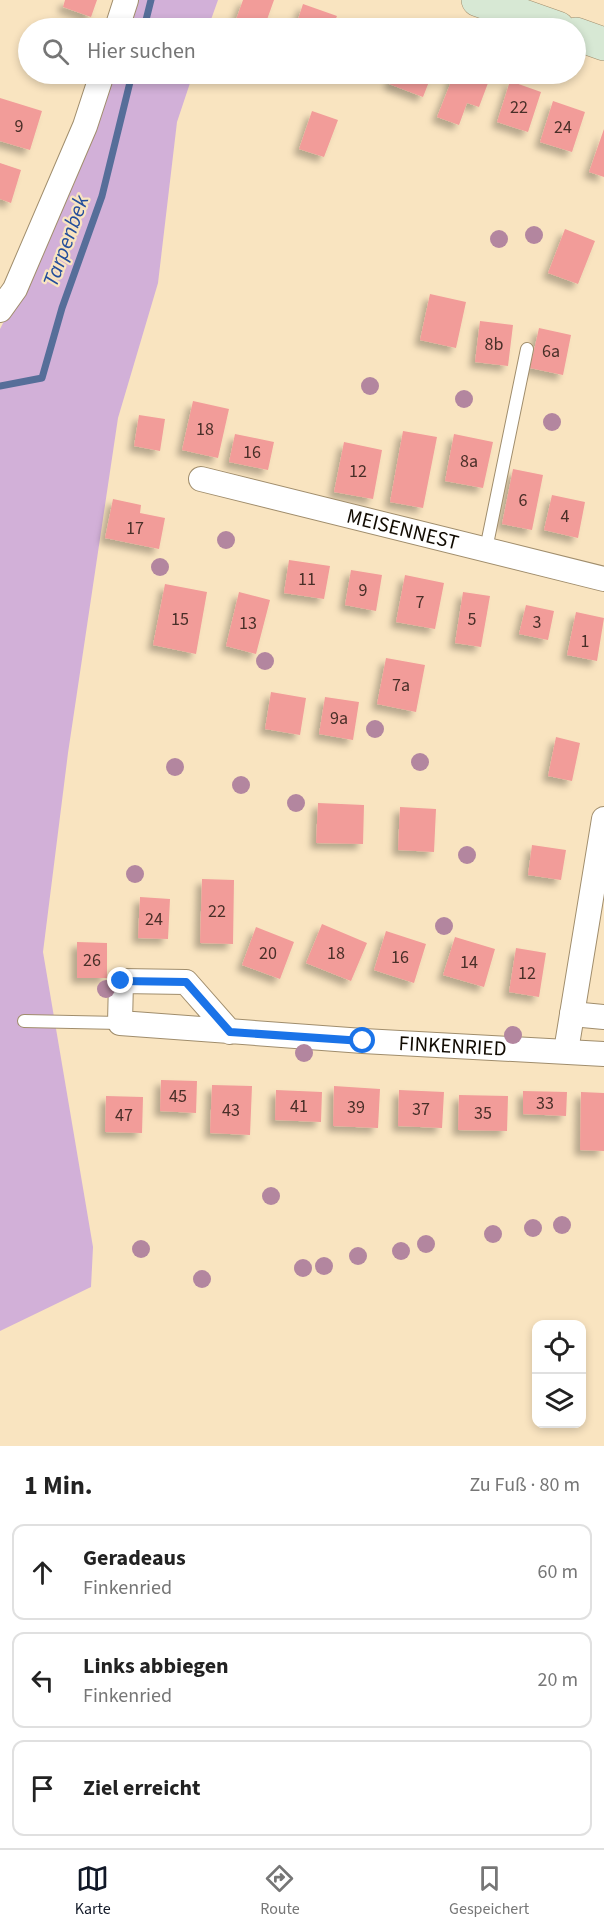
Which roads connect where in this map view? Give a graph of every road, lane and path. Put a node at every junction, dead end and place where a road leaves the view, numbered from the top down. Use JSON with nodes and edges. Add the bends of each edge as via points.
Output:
{"nodes":[{"id":1,"x":126,"y":0,"type":"edge"},
{"id":2,"x":478,"y":0,"type":"edge"},
{"id":3,"x":120,"y":18,"type":"edge"},
{"id":4,"x":529,"y":18,"type":"edge"},
{"id":5,"x":586,"y":38,"type":"edge"},
{"id":6,"x":604,"y":44,"type":"edge"},
{"id":7,"x":99,"y":84,"type":"edge"},
{"id":8,"x":0,"y":310,"type":"edge"},
{"id":9,"x":527,"y":349,"type":"dead end"},
{"id":10,"x":201,"y":479,"type":"dead end"},
{"id":11,"x":486,"y":549,"type":"junction"},
{"id":12,"x":604,"y":579,"type":"edge"},
{"id":13,"x":604,"y":819,"type":"edge"},
{"id":14,"x":572,"y":1014,"type":"junction"},
{"id":15,"x":604,"y":1017,"type":"edge"},
{"id":16,"x":24,"y":1021,"type":"dead end"},
{"id":17,"x":120,"y":1023,"type":"junction"},
{"id":18,"x":230,"y":1032,"type":"junction"},
{"id":19,"x":566,"y":1051,"type":"junction"},
{"id":20,"x":604,"y":1054,"type":"edge"}],
"edges":[{"from":1,"to":3,"type":"street"},
{"from":2,"to":4,"type":"main road"},
{"from":5,"to":6,"type":"main road"},
{"from":7,"to":8,"type":"street","via":[[85,126],[15,289]]},
{"from":9,"to":11,"type":"lane"},
{"from":10,"to":11,"type":"street","name":"MEISENNEST"},
{"from":11,"to":12,"type":"street","name":"MEISENNEST"},
{"from":13,"to":14,"type":"street"},
{"from":14,"to":15,"type":"street"},
{"from":14,"to":19,"type":"street"},
{"from":16,"to":17,"type":"lane","name":"FINKENRIED"},
{"from":17,"to":18,"type":"street","name":"FINKENRIED"},
{"from":17,"to":18,"type":"street","via":[[121,981],[186,982]]},
{"from":18,"to":19,"type":"street","name":"FINKENRIED"},
{"from":19,"to":20,"type":"street","name":"FINKENRIED"}]}
